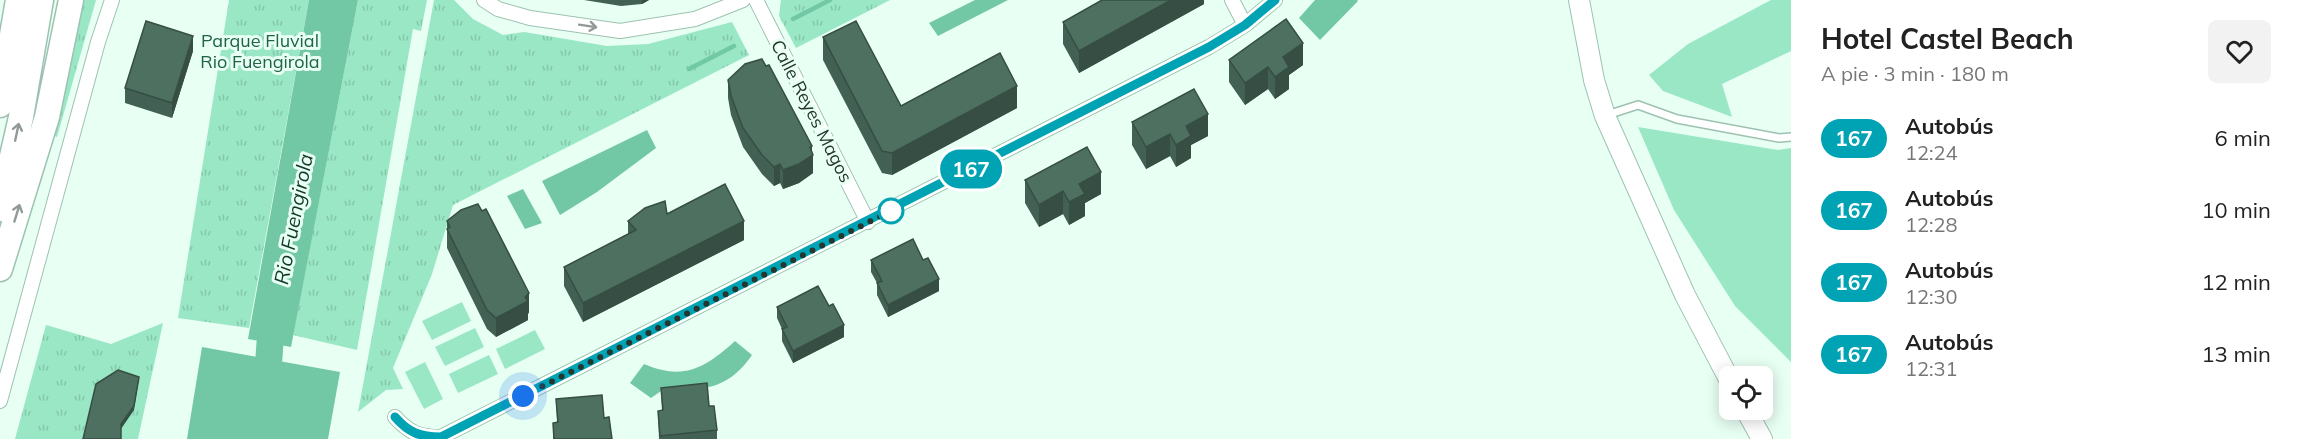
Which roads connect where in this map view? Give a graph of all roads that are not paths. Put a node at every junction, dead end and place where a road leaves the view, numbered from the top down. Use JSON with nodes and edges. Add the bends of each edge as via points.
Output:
{"nodes":[{"id":1,"x":18,"y":0,"type":"edge"},
{"id":2,"x":41,"y":0,"type":"edge"},
{"id":3,"x":71,"y":0,"type":"edge"},
{"id":4,"x":112,"y":0,"type":"edge"},
{"id":5,"x":484,"y":0,"type":"edge"},
{"id":6,"x":743,"y":0,"type":"edge"},
{"id":7,"x":756,"y":0,"type":"edge"},
{"id":8,"x":1232,"y":0,"type":"edge"},
{"id":9,"x":1275,"y":0,"type":"edge"},
{"id":10,"x":1579,"y":0,"type":"edge"},
{"id":11,"x":1245,"y":25,"type":"junction"},
{"id":12,"x":0,"y":105,"type":"edge"},
{"id":13,"x":1605,"y":116,"type":"junction"},
{"id":14,"x":1791,"y":137,"type":"edge"},
{"id":15,"x":0,"y":209,"type":"edge"},
{"id":16,"x":868,"y":222,"type":"junction"},
{"id":17,"x":0,"y":269,"type":"edge"},
{"id":18,"x":1722,"y":366,"type":"edge"},
{"id":19,"x":0,"y":401,"type":"edge"},
{"id":20,"x":395,"y":417,"type":"dead end"},
{"id":21,"x":1752,"y":420,"type":"edge"},
{"id":22,"x":1762,"y":439,"type":"edge"}],
"edges":[{"from":1,"to":12,"type":"highway"},
{"from":15,"to":2,"type":"highway","one_way":true},
{"from":17,"to":3,"type":"highway","one_way":true,"via":[[47,117]]},
{"from":4,"to":19,"type":"street"},
{"from":5,"to":6,"type":"street","one_way":true,"via":[[498,9],[530,18],[620,31],[695,19]]},
{"from":7,"to":16,"type":"street","name":"Calle Reyes Magos"},
{"from":8,"to":11,"type":"street"},
{"from":9,"to":11,"type":"street"},
{"from":10,"to":13,"type":"street","via":[[1594,81]]},
{"from":11,"to":16,"type":"street"},
{"from":13,"to":14,"type":"lane","via":[[1638,105],[1677,119]]},
{"from":13,"to":18,"type":"street","via":[[1685,295]]},
{"from":16,"to":20,"type":"street","via":[[441,437],[423,437],[405,428]]},
{"from":21,"to":22,"type":"street"}]}
